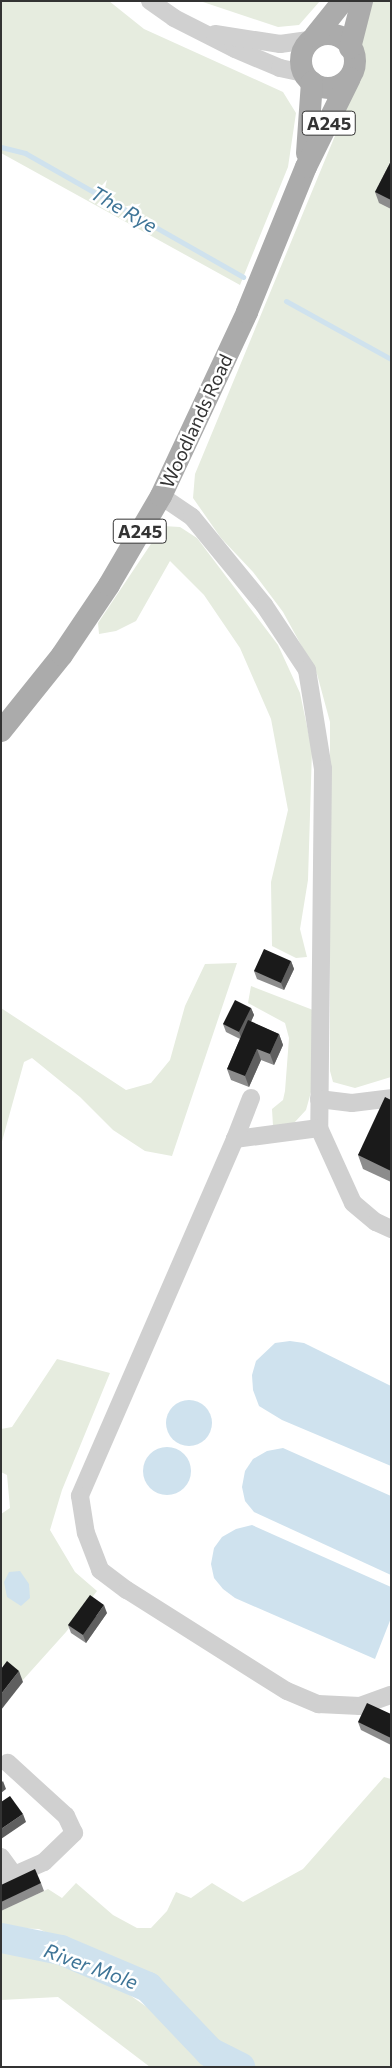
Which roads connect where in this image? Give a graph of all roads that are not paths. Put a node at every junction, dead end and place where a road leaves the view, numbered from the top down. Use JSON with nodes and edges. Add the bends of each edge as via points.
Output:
{"nodes":[{"id":1,"x":150,"y":1,"type":"edge"},
{"id":2,"x":344,"y":1,"type":"edge"},
{"id":3,"x":362,"y":1,"type":"edge"},
{"id":4,"x":204,"y":32,"type":"junction"},
{"id":5,"x":312,"y":38,"type":"junction"},
{"id":6,"x":350,"y":48,"type":"junction"},
{"id":7,"x":308,"y":78,"type":"junction"},
{"id":8,"x":350,"y":78,"type":"junction"},
{"id":9,"x":306,"y":167,"type":"junction"},
{"id":10,"x":161,"y":496,"type":"junction"},
{"id":11,"x":1,"y":731,"type":"edge"},
{"id":12,"x":387,"y":1096,"type":"edge"},
{"id":13,"x":251,"y":1098,"type":"dead end"},
{"id":14,"x":319,"y":1099,"type":"junction"},
{"id":15,"x":319,"y":1128,"type":"junction"},
{"id":16,"x":235,"y":1139,"type":"junction"},
{"id":17,"x":391,"y":1229,"type":"edge"},
{"id":18,"x":391,"y":1695,"type":"edge"},
{"id":19,"x":8,"y":1763,"type":"dead end"},
{"id":20,"x":1,"y":1857,"type":"edge"},
{"id":21,"x":8,"y":1878,"type":"edge"}],
"edges":[{"from":1,"to":4,"type":"lane","via":[[174,18]]},
{"from":2,"to":5,"type":"main road"},
{"from":3,"to":6,"type":"main road"},
{"from":4,"to":5,"type":"lane","via":[[280,44]]},
{"from":4,"to":7,"type":"lane","via":[[256,60]]},
{"from":5,"to":6,"type":"main road","via":[[338,37]]},
{"from":5,"to":7,"type":"main road","via":[[300,56]]},
{"from":6,"to":8,"type":"main road","via":[[356,62]]},
{"from":7,"to":8,"type":"main road","via":[[335,88]]},
{"from":7,"to":9,"type":"main road","name":"Woodlands Road","number":"A245"},
{"from":8,"to":9,"type":"main road","name":"Woodlands Road","number":"A245"},
{"from":9,"to":10,"type":"main road","name":"Woodlands Road","number":"A245","via":[[247,312]]},
{"from":10,"to":11,"type":"main road","name":"Woodlands Road","number":"A245","via":[[109,585],[62,655]]},
{"from":10,"to":14,"type":"lane","via":[[192,517],[264,606],[307,670],[323,769]]},
{"from":12,"to":14,"type":"lane","via":[[352,1103]]},
{"from":13,"to":16,"type":"lane"},
{"from":14,"to":15,"type":"lane"},
{"from":15,"to":16,"type":"lane"},
{"from":15,"to":17,"type":"lane","via":[[353,1203],[376,1222]]},
{"from":16,"to":18,"type":"lane","via":[[80,1496],[86,1534],[100,1570],[288,1691],[318,1704],[360,1706]]},
{"from":19,"to":21,"type":"lane","via":[[66,1816],[74,1833],[44,1862]]},
{"from":20,"to":21,"type":"lane"}]}
